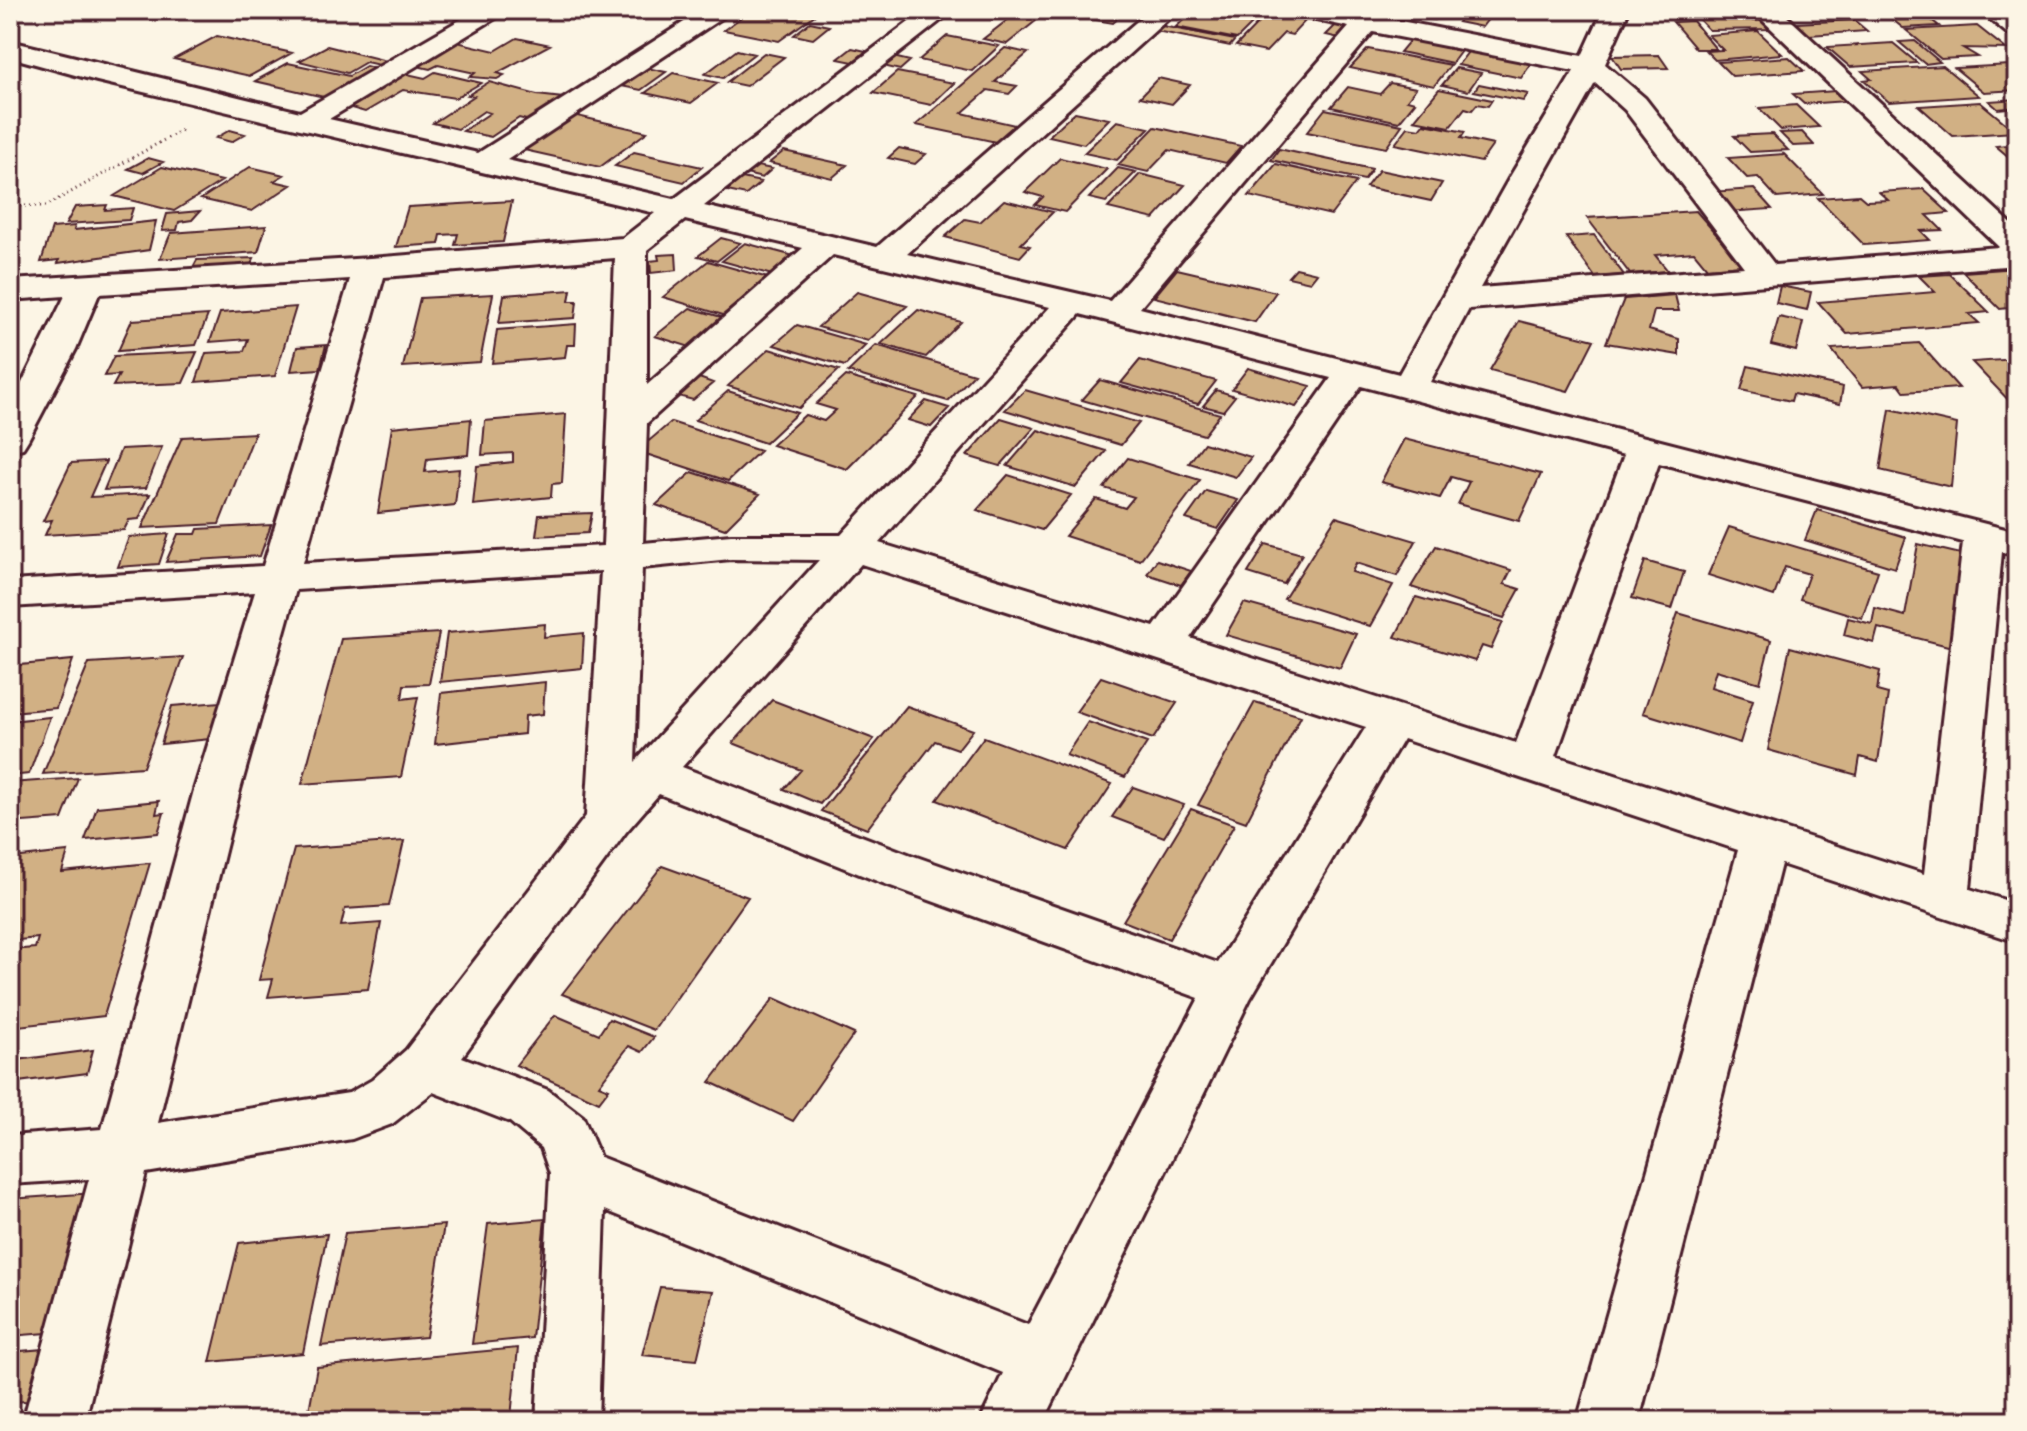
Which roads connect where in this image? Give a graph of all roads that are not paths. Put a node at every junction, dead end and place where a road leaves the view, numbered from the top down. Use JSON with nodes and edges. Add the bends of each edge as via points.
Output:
{"nodes":[{"id":1,"x":496,"y":10,"type":"edge"},
{"id":2,"x":721,"y":10,"type":"edge"},
{"id":3,"x":941,"y":10,"type":"edge"},
{"id":4,"x":1165,"y":10,"type":"edge"},
{"id":5,"x":1302,"y":10,"type":"edge"},
{"id":6,"x":1616,"y":10,"type":"edge"},
{"id":7,"x":1765,"y":10,"type":"edge"},
{"id":8,"x":1992,"y":10,"type":"edge"},
{"id":9,"x":1372,"y":16,"type":"edge"},
{"id":10,"x":2017,"y":28,"type":"edge"},
{"id":11,"x":10,"y":49,"type":"edge"},
{"id":12,"x":1591,"y":66,"type":"junction"},
{"id":13,"x":306,"y":120,"type":"junction"},
{"id":14,"x":483,"y":163,"type":"junction"},
{"id":15,"x":677,"y":209,"type":"junction"},
{"id":16,"x":828,"y":243,"type":"junction"},
{"id":17,"x":2017,"y":246,"type":"edge"},
{"id":18,"x":631,"y":247,"type":"junction"},
{"id":19,"x":2017,"y":255,"type":"edge"},
{"id":20,"x":886,"y":256,"type":"junction"},
{"id":21,"x":370,"y":268,"type":"junction"},
{"id":22,"x":1765,"y":273,"type":"junction"},
{"id":23,"x":87,"y":285,"type":"junction"},
{"id":24,"x":10,"y":290,"type":"edge"},
{"id":25,"x":1460,"y":300,"type":"junction"},
{"id":26,"x":1073,"y":302,"type":"junction"},
{"id":27,"x":1118,"y":313,"type":"junction"},
{"id":28,"x":1352,"y":373,"type":"junction"},
{"id":29,"x":1409,"y":389,"type":"junction"},
{"id":30,"x":629,"y":420,"type":"junction"},
{"id":31,"x":10,"y":440,"type":"edge"},
{"id":32,"x":1645,"y":449,"type":"junction"},
{"id":33,"x":2000,"y":539,"type":"edge"},
{"id":34,"x":853,"y":548,"type":"junction"},
{"id":35,"x":622,"y":557,"type":"junction"},
{"id":36,"x":280,"y":579,"type":"junction"},
{"id":37,"x":10,"y":594,"type":"edge"},
{"id":38,"x":1162,"y":647,"type":"junction"},
{"id":39,"x":1392,"y":720,"type":"junction"},
{"id":40,"x":1531,"y":764,"type":"junction"},
{"id":41,"x":651,"y":773,"type":"junction"},
{"id":42,"x":609,"y":820,"type":"junction"},
{"id":43,"x":1764,"y":840,"type":"junction"},
{"id":44,"x":1945,"y":899,"type":"junction"},
{"id":45,"x":2017,"y":923,"type":"edge"},
{"id":46,"x":1230,"y":988,"type":"junction"},
{"id":47,"x":425,"y":1066,"type":"junction"},
{"id":48,"x":124,"y":1152,"type":"junction"},
{"id":49,"x":10,"y":1160,"type":"edge"},
{"id":50,"x":578,"y":1174,"type":"junction"},
{"id":51,"x":1042,"y":1360,"type":"junction"},
{"id":52,"x":54,"y":1421,"type":"edge"},
{"id":53,"x":567,"y":1421,"type":"edge"},
{"id":54,"x":1011,"y":1421,"type":"edge"},
{"id":55,"x":1608,"y":1421,"type":"edge"}],
"edges":[{"from":1,"to":13,"type":"street"},
{"from":2,"to":14,"type":"street"},
{"from":3,"to":15,"type":"street"},
{"from":4,"to":20,"type":"street"},
{"from":5,"to":9,"type":"street"},
{"from":6,"to":12,"type":"street"},
{"from":7,"to":17,"type":"street"},
{"from":8,"to":10,"type":"street"},
{"from":9,"to":12,"type":"street"},
{"from":9,"to":27,"type":"street"},
{"from":11,"to":13,"type":"street"},
{"from":12,"to":22,"type":"street","via":[[1635,104]]},
{"from":12,"to":25,"type":"street"},
{"from":13,"to":14,"type":"street"},
{"from":14,"to":15,"type":"street"},
{"from":15,"to":16,"type":"street"},
{"from":15,"to":18,"type":"street"},
{"from":16,"to":20,"type":"street"},
{"from":16,"to":30,"type":"street"},
{"from":18,"to":21,"type":"street"},
{"from":18,"to":30,"type":"street"},
{"from":19,"to":22,"type":"street"},
{"from":20,"to":26,"type":"street"},
{"from":21,"to":23,"type":"street"},
{"from":21,"to":36,"type":"street"},
{"from":22,"to":25,"type":"street"},
{"from":23,"to":24,"type":"street"},
{"from":23,"to":31,"type":"street"},
{"from":25,"to":29,"type":"street"},
{"from":26,"to":27,"type":"street"},
{"from":26,"to":34,"type":"street"},
{"from":27,"to":28,"type":"street"},
{"from":28,"to":29,"type":"street"},
{"from":28,"to":38,"type":"street"},
{"from":29,"to":32,"type":"street"},
{"from":30,"to":35,"type":"street"},
{"from":32,"to":33,"type":"street"},
{"from":32,"to":40,"type":"street"},
{"from":33,"to":44,"type":"street"},
{"from":34,"to":35,"type":"street","via":[[731,547]]},
{"from":34,"to":38,"type":"street"},
{"from":34,"to":41,"type":"street"},
{"from":35,"to":36,"type":"street"},
{"from":35,"to":42,"type":"street"},
{"from":36,"to":37,"type":"street"},
{"from":36,"to":48,"type":"street","via":[[217,790]]},
{"from":38,"to":39,"type":"street"},
{"from":39,"to":40,"type":"street"},
{"from":39,"to":46,"type":"street"},
{"from":40,"to":43,"type":"street"},
{"from":41,"to":42,"type":"street"},
{"from":41,"to":46,"type":"street","via":[[894,868]]},
{"from":42,"to":47,"type":"street"},
{"from":43,"to":44,"type":"street"},
{"from":43,"to":55,"type":"street"},
{"from":44,"to":45,"type":"street"},
{"from":46,"to":51,"type":"street"},
{"from":47,"to":48,"type":"street","via":[[377,1108],[352,1116]]},
{"from":47,"to":50,"type":"street","via":[[529,1106],[564,1134]]},
{"from":48,"to":49,"type":"street"},
{"from":48,"to":52,"type":"street"},
{"from":50,"to":51,"type":"street"},
{"from":50,"to":53,"type":"street"},
{"from":51,"to":54,"type":"street"}]}
